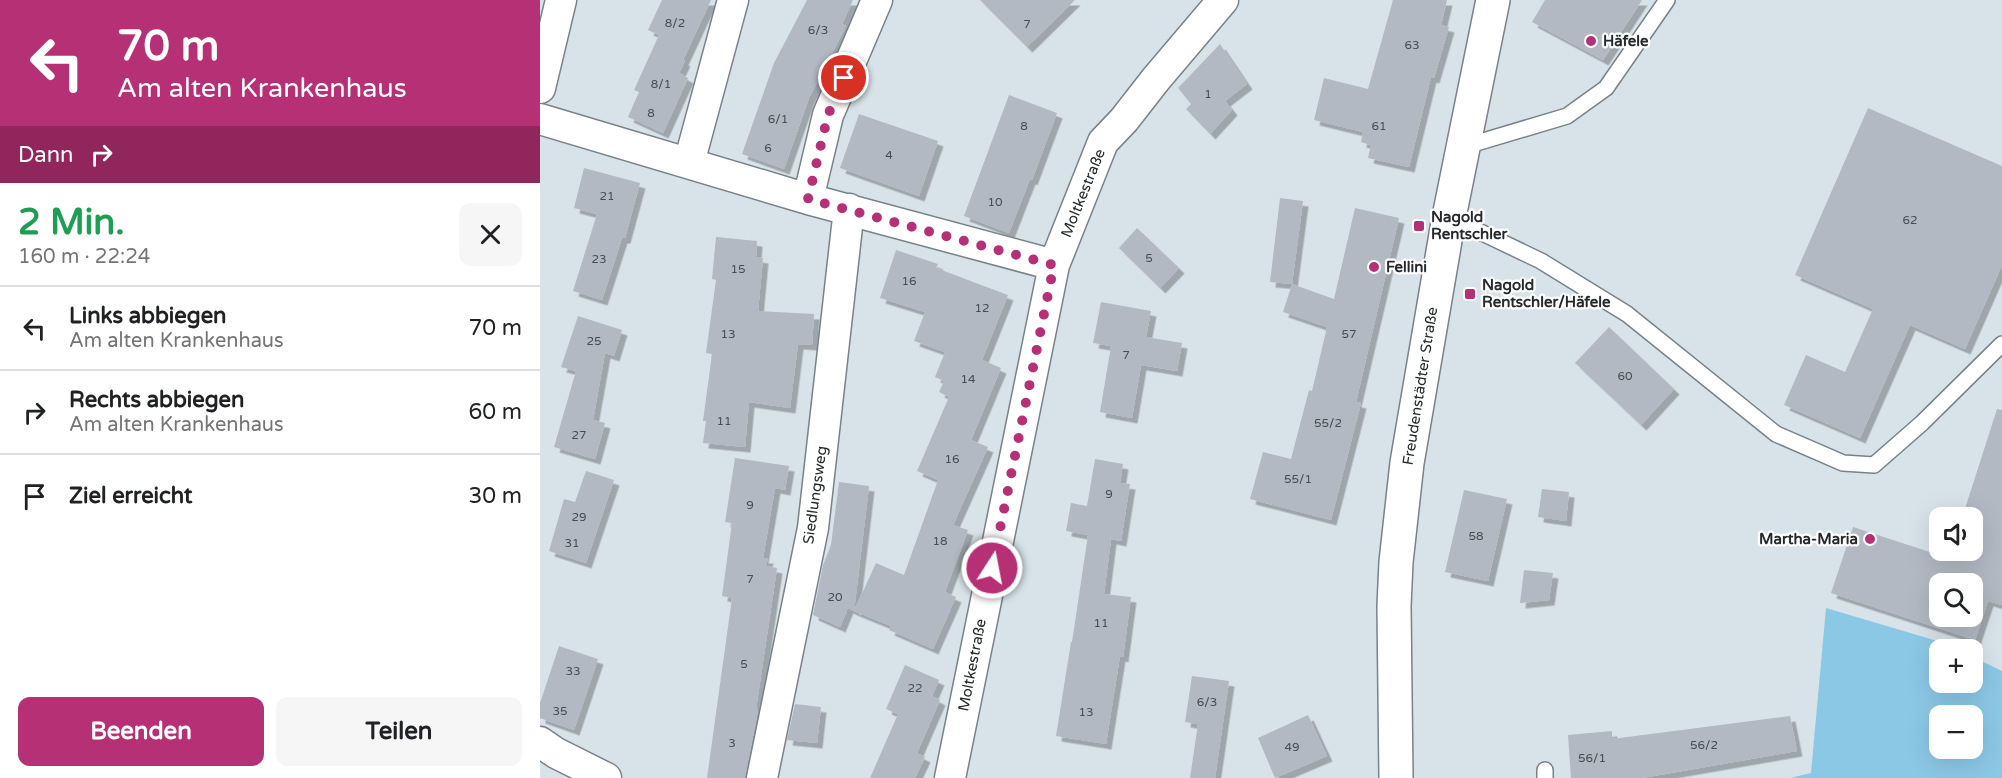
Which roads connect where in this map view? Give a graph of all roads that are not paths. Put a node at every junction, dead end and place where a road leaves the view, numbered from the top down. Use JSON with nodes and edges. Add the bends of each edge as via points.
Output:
{"nodes":[{"id":1,"x":561,"y":0,"type":"edge"},
{"id":2,"x":733,"y":0,"type":"edge"},
{"id":3,"x":877,"y":0,"type":"edge"},
{"id":4,"x":1493,"y":0,"type":"edge"},
{"id":5,"x":1667,"y":0,"type":"edge"},
{"id":6,"x":1219,"y":2,"type":"edge"},
{"id":7,"x":540,"y":88,"type":"edge"},
{"id":8,"x":540,"y":119,"type":"edge"},
{"id":9,"x":1462,"y":147,"type":"junction"},
{"id":10,"x":689,"y":164,"type":"junction"},
{"id":11,"x":808,"y":199,"type":"junction"},
{"id":12,"x":849,"y":209,"type":"junction"},
{"id":13,"x":1449,"y":218,"type":"junction"},
{"id":14,"x":1054,"y":265,"type":"junction"},
{"id":15,"x":2002,"y":344,"type":"edge"},
{"id":16,"x":540,"y":742,"type":"edge"},
{"id":17,"x":606,"y":778,"type":"edge"},
{"id":18,"x":762,"y":778,"type":"edge"},
{"id":19,"x":950,"y":778,"type":"edge"},
{"id":20,"x":1396,"y":778,"type":"edge"}],
"edges":[{"from":1,"to":7,"type":"street"},
{"from":2,"to":10,"type":"street"},
{"from":3,"to":11,"type":"street","via":[[828,115]]},
{"from":4,"to":9,"type":"street","name":"Freudenstädter Straße"},
{"from":5,"to":9,"type":"lane","via":[[1606,88],[1575,111]]},
{"from":6,"to":14,"type":"street","name":"Moltkestraße","via":[[1103,142]]},
{"from":8,"to":10,"type":"street"},
{"from":9,"to":13,"type":"street","name":"Freudenstädter Straße"},
{"from":10,"to":11,"type":"street"},
{"from":11,"to":12,"type":"street"},
{"from":12,"to":14,"type":"street"},
{"from":12,"to":18,"type":"street","name":"Siedlungsweg","via":[[813,528]]},
{"from":13,"to":15,"type":"lane","via":[[1541,261],[1627,314],[1776,434],[1843,464],[1874,465]]},
{"from":13,"to":20,"type":"street","name":"Freudenstädter Straße","via":[[1407,463],[1396,562]]},
{"from":14,"to":19,"type":"street","name":"Moltkestraße"},
{"from":16,"to":17,"type":"street"}]}
